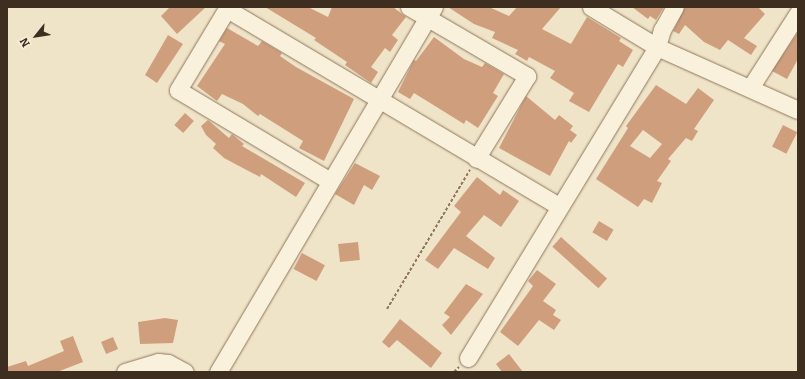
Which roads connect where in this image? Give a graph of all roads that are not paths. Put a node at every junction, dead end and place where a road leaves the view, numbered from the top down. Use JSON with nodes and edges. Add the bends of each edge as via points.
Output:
{"nodes":[{"id":1,"x":409,"y":7,"type":"edge"},
{"id":2,"x":591,"y":7,"type":"edge"},
{"id":3,"x":675,"y":7,"type":"edge"},
{"id":4,"x":227,"y":8,"type":"edge"},
{"id":5,"x":430,"y":12,"type":"edge"},
{"id":6,"x":798,"y":13,"type":"edge"},
{"id":7,"x":658,"y":47,"type":"junction"},
{"id":8,"x":750,"y":88,"type":"junction"},
{"id":9,"x":378,"y":100,"type":"junction"},
{"id":10,"x":798,"y":110,"type":"edge"},
{"id":11,"x":476,"y":159,"type":"junction"},
{"id":12,"x":330,"y":181,"type":"junction"},
{"id":13,"x":559,"y":206,"type":"junction"},
{"id":14,"x":468,"y":358,"type":"dead end"},
{"id":15,"x":125,"y":372,"type":"edge"},
{"id":16,"x":185,"y":372,"type":"edge"},
{"id":17,"x":218,"y":372,"type":"edge"}],
"edges":[{"from":1,"to":5,"type":"street"},
{"from":2,"to":7,"type":"street"},
{"from":3,"to":7,"type":"street","via":[[662,30]]},
{"from":4,"to":9,"type":"street"},
{"from":4,"to":12,"type":"street","via":[[178,90]]},
{"from":5,"to":9,"type":"street"},
{"from":5,"to":11,"type":"street","via":[[527,76]]},
{"from":6,"to":8,"type":"street"},
{"from":7,"to":8,"type":"street"},
{"from":7,"to":13,"type":"street"},
{"from":8,"to":10,"type":"street"},
{"from":9,"to":11,"type":"street"},
{"from":9,"to":12,"type":"street"},
{"from":11,"to":13,"type":"street"},
{"from":12,"to":17,"type":"street"},
{"from":13,"to":14,"type":"street"},
{"from":15,"to":16,"type":"street","via":[[158,362],[168,363]]}]}
